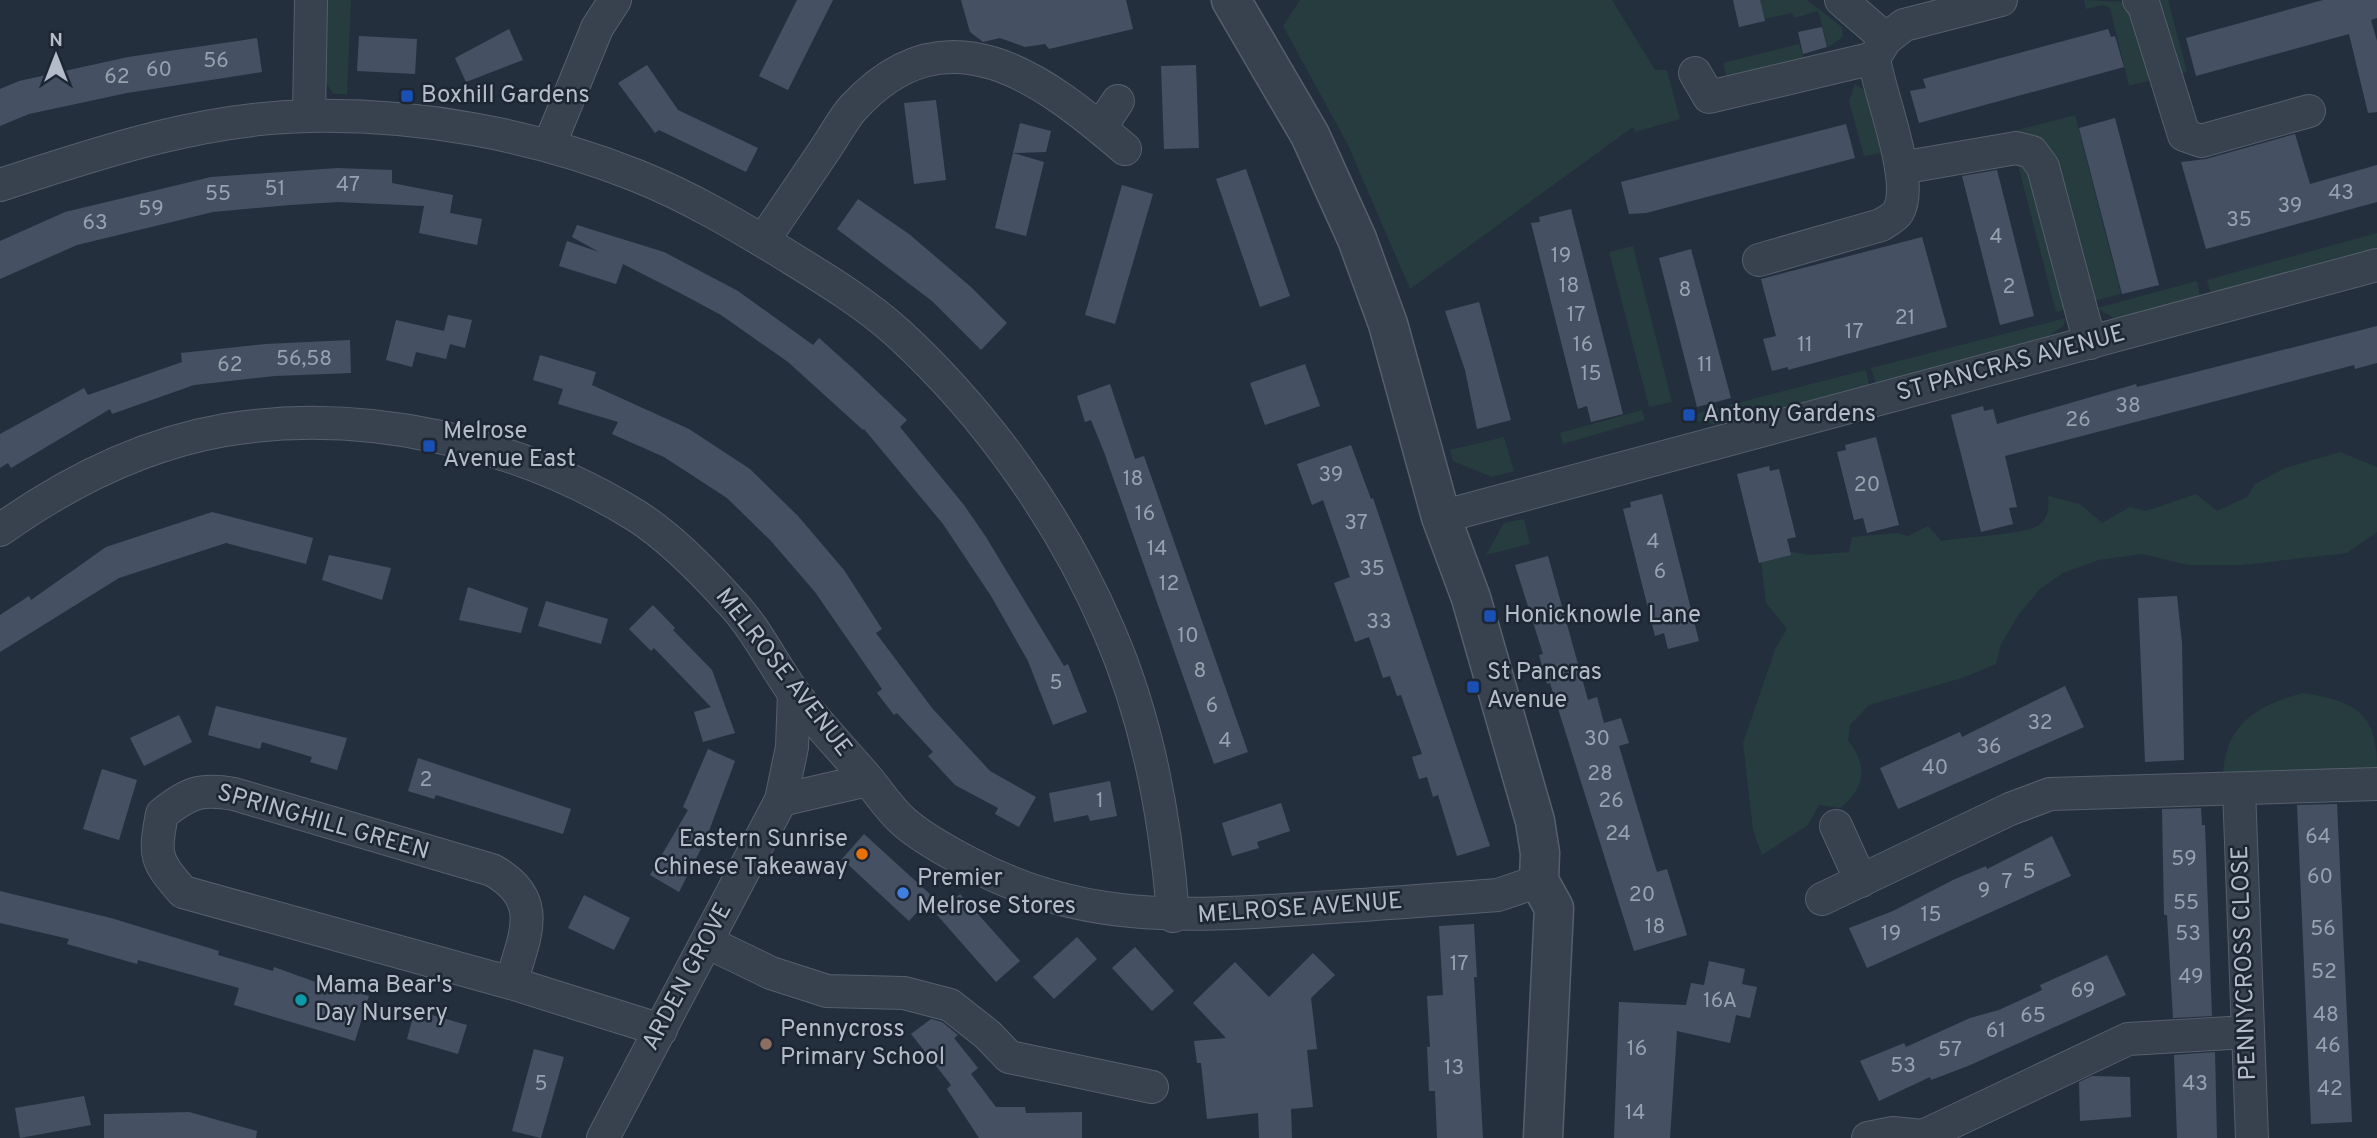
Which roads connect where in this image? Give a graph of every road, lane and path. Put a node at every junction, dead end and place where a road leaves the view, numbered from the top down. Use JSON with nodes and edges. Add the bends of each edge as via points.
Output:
{"nodes":[{"id":1,"x":311,"y":0,"type":"edge"},
{"id":2,"x":615,"y":0,"type":"edge"},
{"id":3,"x":1231,"y":0,"type":"edge"},
{"id":4,"x":1841,"y":0,"type":"edge"},
{"id":5,"x":2001,"y":0,"type":"edge"},
{"id":6,"x":2139,"y":0,"type":"edge"},
{"id":7,"x":1880,"y":49,"type":"junction"},
{"id":8,"x":1695,"y":73,"type":"dead end"},
{"id":9,"x":1118,"y":101,"type":"dead end"},
{"id":10,"x":2309,"y":111,"type":"dead end"},
{"id":11,"x":309,"y":116,"type":"junction"},
{"id":12,"x":1100,"y":128,"type":"junction"},
{"id":13,"x":549,"y":146,"type":"junction"},
{"id":14,"x":1125,"y":149,"type":"dead end"},
{"id":15,"x":1901,"y":169,"type":"junction"},
{"id":16,"x":0,"y":185,"type":"edge"},
{"id":17,"x":762,"y":241,"type":"junction"},
{"id":18,"x":1759,"y":260,"type":"dead end"},
{"id":19,"x":2377,"y":265,"type":"edge"},
{"id":20,"x":2090,"y":343,"type":"junction"},
{"id":21,"x":1441,"y":517,"type":"junction"},
{"id":22,"x":0,"y":530,"type":"edge"},
{"id":23,"x":794,"y":693,"type":"junction"},
{"id":24,"x":868,"y":780,"type":"junction"},
{"id":25,"x":2377,"y":784,"type":"edge"},
{"id":26,"x":2239,"y":789,"type":"junction"},
{"id":27,"x":780,"y":800,"type":"junction"},
{"id":28,"x":1836,"y":826,"type":"dead end"},
{"id":29,"x":1539,"y":881,"type":"junction"},
{"id":30,"x":1861,"y":881,"type":"junction"},
{"id":31,"x":1822,"y":899,"type":"dead end"},
{"id":32,"x":1173,"y":916,"type":"junction"},
{"id":33,"x":707,"y":942,"type":"junction"},
{"id":34,"x":511,"y":983,"type":"junction"},
{"id":35,"x":661,"y":1030,"type":"junction"},
{"id":36,"x":2247,"y":1032,"type":"junction"},
{"id":37,"x":1152,"y":1087,"type":"dead end"},
{"id":38,"x":603,"y":1138,"type":"edge"},
{"id":39,"x":1543,"y":1138,"type":"edge"},
{"id":40,"x":1868,"y":1138,"type":"edge"},
{"id":41,"x":2252,"y":1138,"type":"edge"}],
"edges":[{"from":1,"to":11,"type":"street"},
{"from":2,"to":13,"type":"street","via":[[597,28]]},
{"from":3,"to":21,"type":"street","via":[[1310,135],[1357,239],[1388,324]]},
{"from":4,"to":7,"type":"street"},
{"from":5,"to":7,"type":"street","via":[[1904,25]]},
{"from":6,"to":10,"type":"street","via":[[2184,135],[2201,141]]},
{"from":7,"to":8,"type":"street","via":[[1709,97]]},
{"from":7,"to":15,"type":"street"},
{"from":9,"to":12,"type":"street"},
{"from":11,"to":13,"type":"street","via":[[460,127]]},
{"from":11,"to":16,"type":"street","via":[[197,128],[107,150]]},
{"from":12,"to":14,"type":"street"},
{"from":12,"to":17,"type":"street","via":[[1017,70],[981,58],[933,57],[891,76],[853,108]]},
{"from":13,"to":17,"type":"street","via":[[635,175],[703,206]]},
{"from":15,"to":18,"type":"street","via":[[1904,195],[1897,213],[1881,225]]},
{"from":15,"to":20,"type":"street","via":[[2016,148],[2032,152],[2043,167]]},
{"from":17,"to":32,"type":"street","via":[[840,288],[898,333],[962,400],[1061,536],[1110,632],[1140,720],[1162,816]]},
{"from":19,"to":20,"type":"street","name":"ST PANCRAS AVENUE"},
{"from":20,"to":21,"type":"street","name":"ST PANCRAS AVENUE"},
{"from":21,"to":29,"type":"street","via":[[1471,598],[1535,821]]},
{"from":22,"to":23,"type":"street","name":"MELROSE AVENUE","via":[[89,475],[161,446],[226,430],[303,424],[378,426],[453,440],[575,482],[638,517],[735,605]]},
{"from":23,"to":24,"type":"street","name":"MELROSE AVENUE"},
{"from":23,"to":27,"type":"street","name":"ARDEN GROVE","via":[[792,747]]},
{"from":24,"to":27,"type":"street"},
{"from":24,"to":32,"type":"street","name":"MELROSE AVENUE","via":[[904,822],[969,863],[1029,890],[1096,908]]},
{"from":25,"to":26,"type":"street"},
{"from":26,"to":30,"type":"street","via":[[2050,794]]},
{"from":26,"to":36,"type":"street","name":"PENNYCROSS CLOSE"},
{"from":27,"to":33,"type":"street","name":"ARDEN GROVE"},
{"from":28,"to":30,"type":"street"},
{"from":29,"to":32,"type":"street","name":"MELROSE AVENUE","via":[[1498,895]]},
{"from":29,"to":39,"type":"street","via":[[1554,908]]},
{"from":30,"to":31,"type":"street"},
{"from":33,"to":35,"type":"street","name":"ARDEN GROVE"},
{"from":33,"to":37,"type":"street","via":[[771,974],[827,991],[904,993],[950,1005],[1009,1057]]},
{"from":34,"to":34,"type":"street","name":"SPRINGHILL GREEN","via":[[183,892],[160,866],[156,842],[162,814],[183,797],[208,790],[234,794],[492,870],[514,882],[528,905]]},
{"from":34,"to":35,"type":"street","name":"SPRINGHILL GREEN"},
{"from":35,"to":38,"type":"street","name":"ARDEN GROVE"},
{"from":36,"to":40,"type":"street","via":[[2128,1039],[1923,1136],[1893,1133]]},
{"from":36,"to":41,"type":"street","name":"PENNYCROSS CLOSE"}]}
